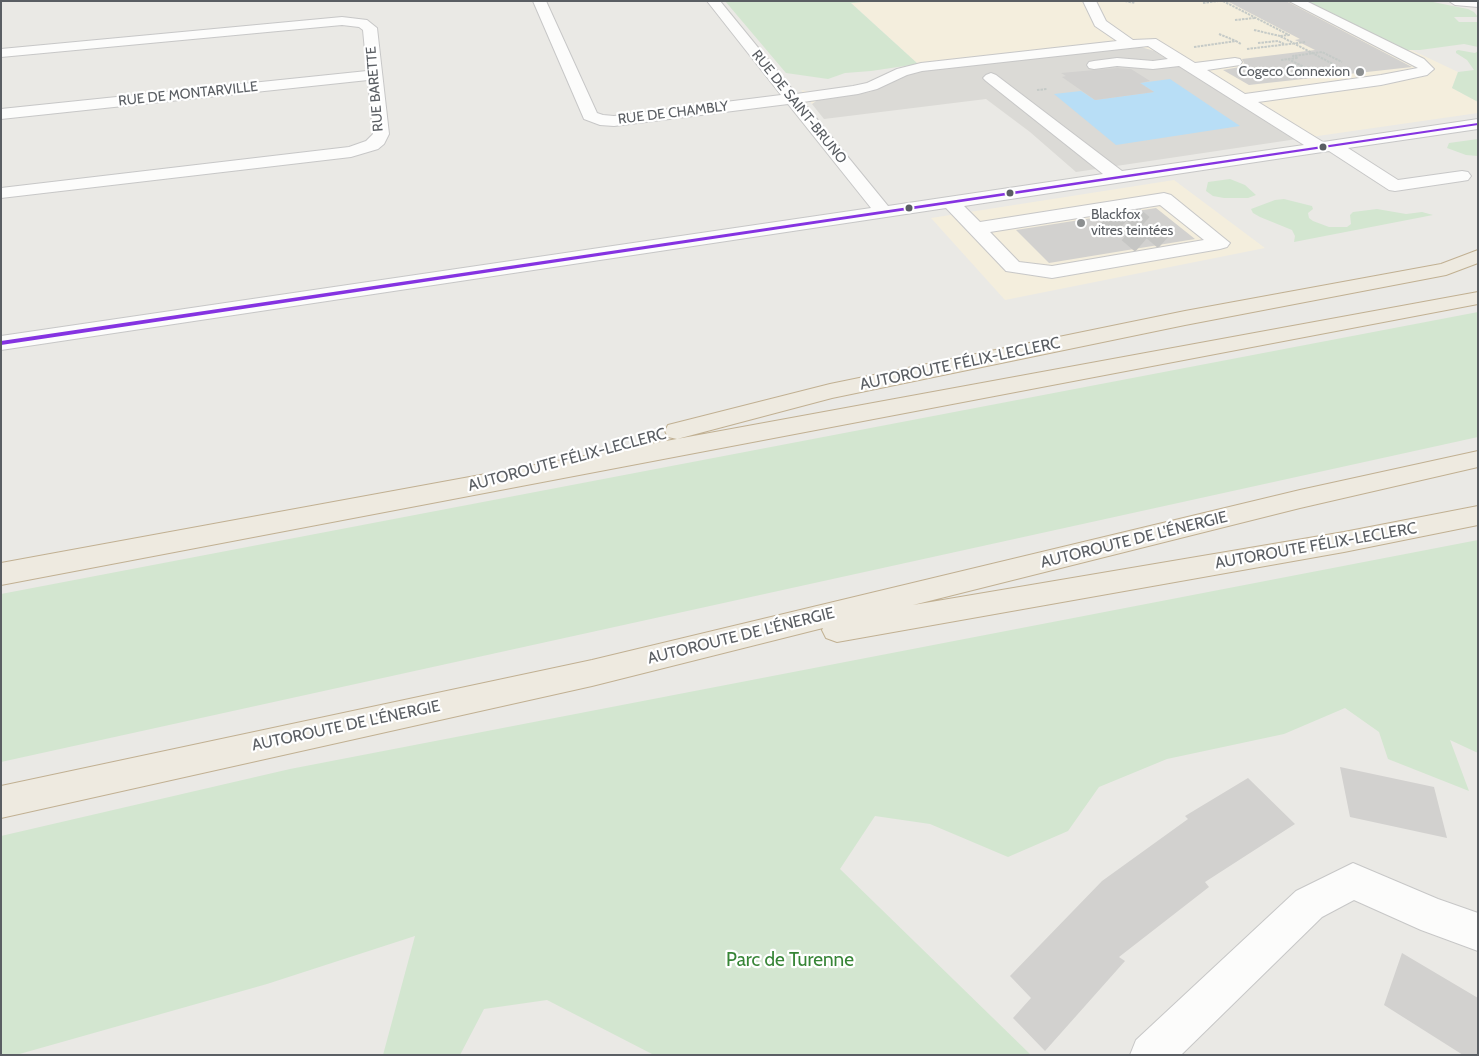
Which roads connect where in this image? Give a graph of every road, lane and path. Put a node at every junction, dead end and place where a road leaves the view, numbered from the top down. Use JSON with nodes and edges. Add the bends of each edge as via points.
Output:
{"nodes":[{"id":1,"x":539,"y":1,"type":"edge"},
{"id":2,"x":713,"y":1,"type":"edge"},
{"id":3,"x":1089,"y":1,"type":"edge"},
{"id":4,"x":1125,"y":1,"type":"edge"},
{"id":5,"x":1218,"y":1,"type":"edge"},
{"id":6,"x":1223,"y":1,"type":"edge"},
{"id":7,"x":1296,"y":1,"type":"edge"},
{"id":8,"x":1455,"y":1,"type":"edge"},
{"id":9,"x":1135,"y":3,"type":"dead end"},
{"id":10,"x":1203,"y":3,"type":"dead end"},
{"id":11,"x":1478,"y":3,"type":"edge"},
{"id":12,"x":1256,"y":18,"type":"junction"},
{"id":13,"x":1235,"y":20,"type":"dead end"},
{"id":14,"x":1254,"y":30,"type":"dead end"},
{"id":15,"x":1219,"y":34,"type":"dead end"},
{"id":16,"x":1280,"y":36,"type":"junction"},
{"id":17,"x":1236,"y":42,"type":"dead end"},
{"id":18,"x":1306,"y":42,"type":"dead end"},
{"id":19,"x":1294,"y":43,"type":"junction"},
{"id":20,"x":1129,"y":44,"type":"junction"},
{"id":21,"x":1284,"y":44,"type":"junction"},
{"id":22,"x":1199,"y":46,"type":"dead end"},
{"id":23,"x":1264,"y":46,"type":"junction"},
{"id":24,"x":1205,"y":50,"type":"dead end"},
{"id":25,"x":1,"y":53,"type":"edge"},
{"id":26,"x":1313,"y":53,"type":"junction"},
{"id":27,"x":1237,"y":56,"type":"joint"},
{"id":28,"x":1288,"y":59,"type":"junction"},
{"id":29,"x":1281,"y":60,"type":"dead end"},
{"id":30,"x":1342,"y":62,"type":"dead end"},
{"id":31,"x":1187,"y":64,"type":"junction"},
{"id":32,"x":1333,"y":64,"type":"dead end"},
{"id":33,"x":1078,"y":67,"type":"dead end"},
{"id":34,"x":1304,"y":67,"type":"dead end"},
{"id":35,"x":375,"y":75,"type":"junction"},
{"id":36,"x":1010,"y":75,"type":"dead end"},
{"id":37,"x":991,"y":78,"type":"junction"},
{"id":38,"x":973,"y":80,"type":"dead end"},
{"id":39,"x":793,"y":98,"type":"junction"},
{"id":40,"x":1244,"y":99,"type":"junction"},
{"id":41,"x":1,"y":114,"type":"edge"},
{"id":42,"x":1478,"y":124,"type":"edge"},
{"id":43,"x":1327,"y":147,"type":"junction"},
{"id":44,"x":1462,"y":176,"type":"dead end"},
{"id":45,"x":1120,"y":178,"type":"junction"},
{"id":46,"x":1072,"y":185,"type":"junction"},
{"id":47,"x":1,"y":193,"type":"edge"},
{"id":48,"x":951,"y":203,"type":"junction"},
{"id":49,"x":1115,"y":211,"type":"junction"},
{"id":50,"x":884,"y":212,"type":"junction"},
{"id":51,"x":976,"y":228,"type":"junction"},
{"id":52,"x":1478,"y":256,"type":"edge"},
{"id":53,"x":1478,"y":264,"type":"edge"},
{"id":54,"x":1446,"y":269,"type":"junction"},
{"id":55,"x":1478,"y":298,"type":"edge"},
{"id":56,"x":1,"y":343,"type":"edge"},
{"id":57,"x":1478,"y":459,"type":"edge"},
{"id":58,"x":446,"y":491,"type":"junction"},
{"id":59,"x":1478,"y":515,"type":"edge"},
{"id":60,"x":1,"y":574,"type":"edge"},
{"id":61,"x":592,"y":673,"type":"junction"},
{"id":62,"x":1,"y":802,"type":"edge"},
{"id":63,"x":1478,"y":932,"type":"edge"},
{"id":64,"x":1151,"y":1055,"type":"edge"}],
"edges":[{"from":1,"to":39,"type":"street","name":"RUE DE CHAMBLY","via":[[590,116],[596,119],[614,121]]},
{"from":2,"to":39,"type":"street","name":"RUE DE SAINT-BRUNO"},
{"from":3,"to":20,"type":"street","via":[[1100,23]]},
{"from":4,"to":9,"type":"path"},
{"from":5,"to":10,"type":"path"},
{"from":6,"to":12,"type":"path"},
{"from":7,"to":40,"type":"street","via":[[1419,62],[1427,69],[1381,80]]},
{"from":8,"to":11,"type":"street"},
{"from":12,"to":13,"type":"path"},
{"from":12,"to":16,"type":"path","via":[[1289,35]]},
{"from":14,"to":16,"type":"path"},
{"from":15,"to":17,"type":"path"},
{"from":16,"to":19,"type":"path"},
{"from":18,"to":19,"type":"path"},
{"from":19,"to":21,"type":"path"},
{"from":19,"to":26,"type":"path"},
{"from":20,"to":31,"type":"street","name":"RUE DE CHAMBLY","via":[[1152,42]]},
{"from":20,"to":39,"type":"street","name":"RUE DE CHAMBLY","via":[[921,67],[863,89]]},
{"from":21,"to":23,"type":"path"},
{"from":21,"to":23,"type":"path","via":[[1278,41],[1258,43]]},
{"from":22,"to":24,"type":"path"},
{"from":23,"to":27,"type":"path"},
{"from":25,"to":35,"type":"street","name":"RUE BARETTE","via":[[352,21],[370,28]]},
{"from":26,"to":28,"type":"path"},
{"from":26,"to":30,"type":"path","via":[[1322,52]]},
{"from":26,"to":32,"type":"path"},
{"from":27,"to":31,"type":"street"},
{"from":28,"to":29,"type":"path"},
{"from":28,"to":34,"type":"path"},
{"from":31,"to":33,"type":"street","via":[[1117,62]]},
{"from":31,"to":40,"type":"street","name":"RUE DE CHAMBLY"},
{"from":35,"to":41,"type":"street","name":"RUE DE MONTARVILLE"},
{"from":35,"to":47,"type":"street","name":"RUE BARETTE","via":[[380,136],[372,145],[359,150]]},
{"from":36,"to":37,"type":"street"},
{"from":37,"to":38,"type":"street"},
{"from":37,"to":45,"type":"street"},
{"from":39,"to":50,"type":"street","name":"RUE DE SAINT-BRUNO"},
{"from":40,"to":43,"type":"street","name":"RUE DE CHAMBLY"},
{"from":42,"to":43,"type":"street"},
{"from":43,"to":44,"type":"street","name":"RUE DE CHAMBLY","via":[[1395,186]]},
{"from":43,"to":45,"type":"street"},
{"from":45,"to":46,"type":"street"},
{"from":46,"to":48,"type":"street"},
{"from":46,"to":49,"type":"street"},
{"from":48,"to":50,"type":"street"},
{"from":48,"to":51,"type":"street"},
{"from":49,"to":51,"type":"street"},
{"from":49,"to":51,"type":"street","via":[[1164,200],[1220,243],[1160,249],[1052,272],[1013,267]]},
{"from":50,"to":56,"type":"street"},
{"from":52,"to":54,"type":"highway","name":"AUTOROUTE FÉLIX-LECLERC"},
{"from":53,"to":54,"type":"highway"},
{"from":54,"to":58,"type":"highway","name":"AUTOROUTE FÉLIX-LECLERC","via":[[1176,319],[830,391]]},
{"from":55,"to":58,"type":"highway"},
{"from":57,"to":61,"type":"highway","name":"AUTOROUTE DE L'ÉNERGIE","via":[[1300,499]]},
{"from":58,"to":60,"type":"highway"},
{"from":59,"to":61,"type":"highway","name":"AUTOROUTE FÉLIX-LECLERC","via":[[1344,542]]},
{"from":61,"to":62,"type":"highway","name":"AUTOROUTE DE L'ÉNERGIE"},
{"from":63,"to":64,"type":"street","via":[[1353,881],[1309,904]]}]}
